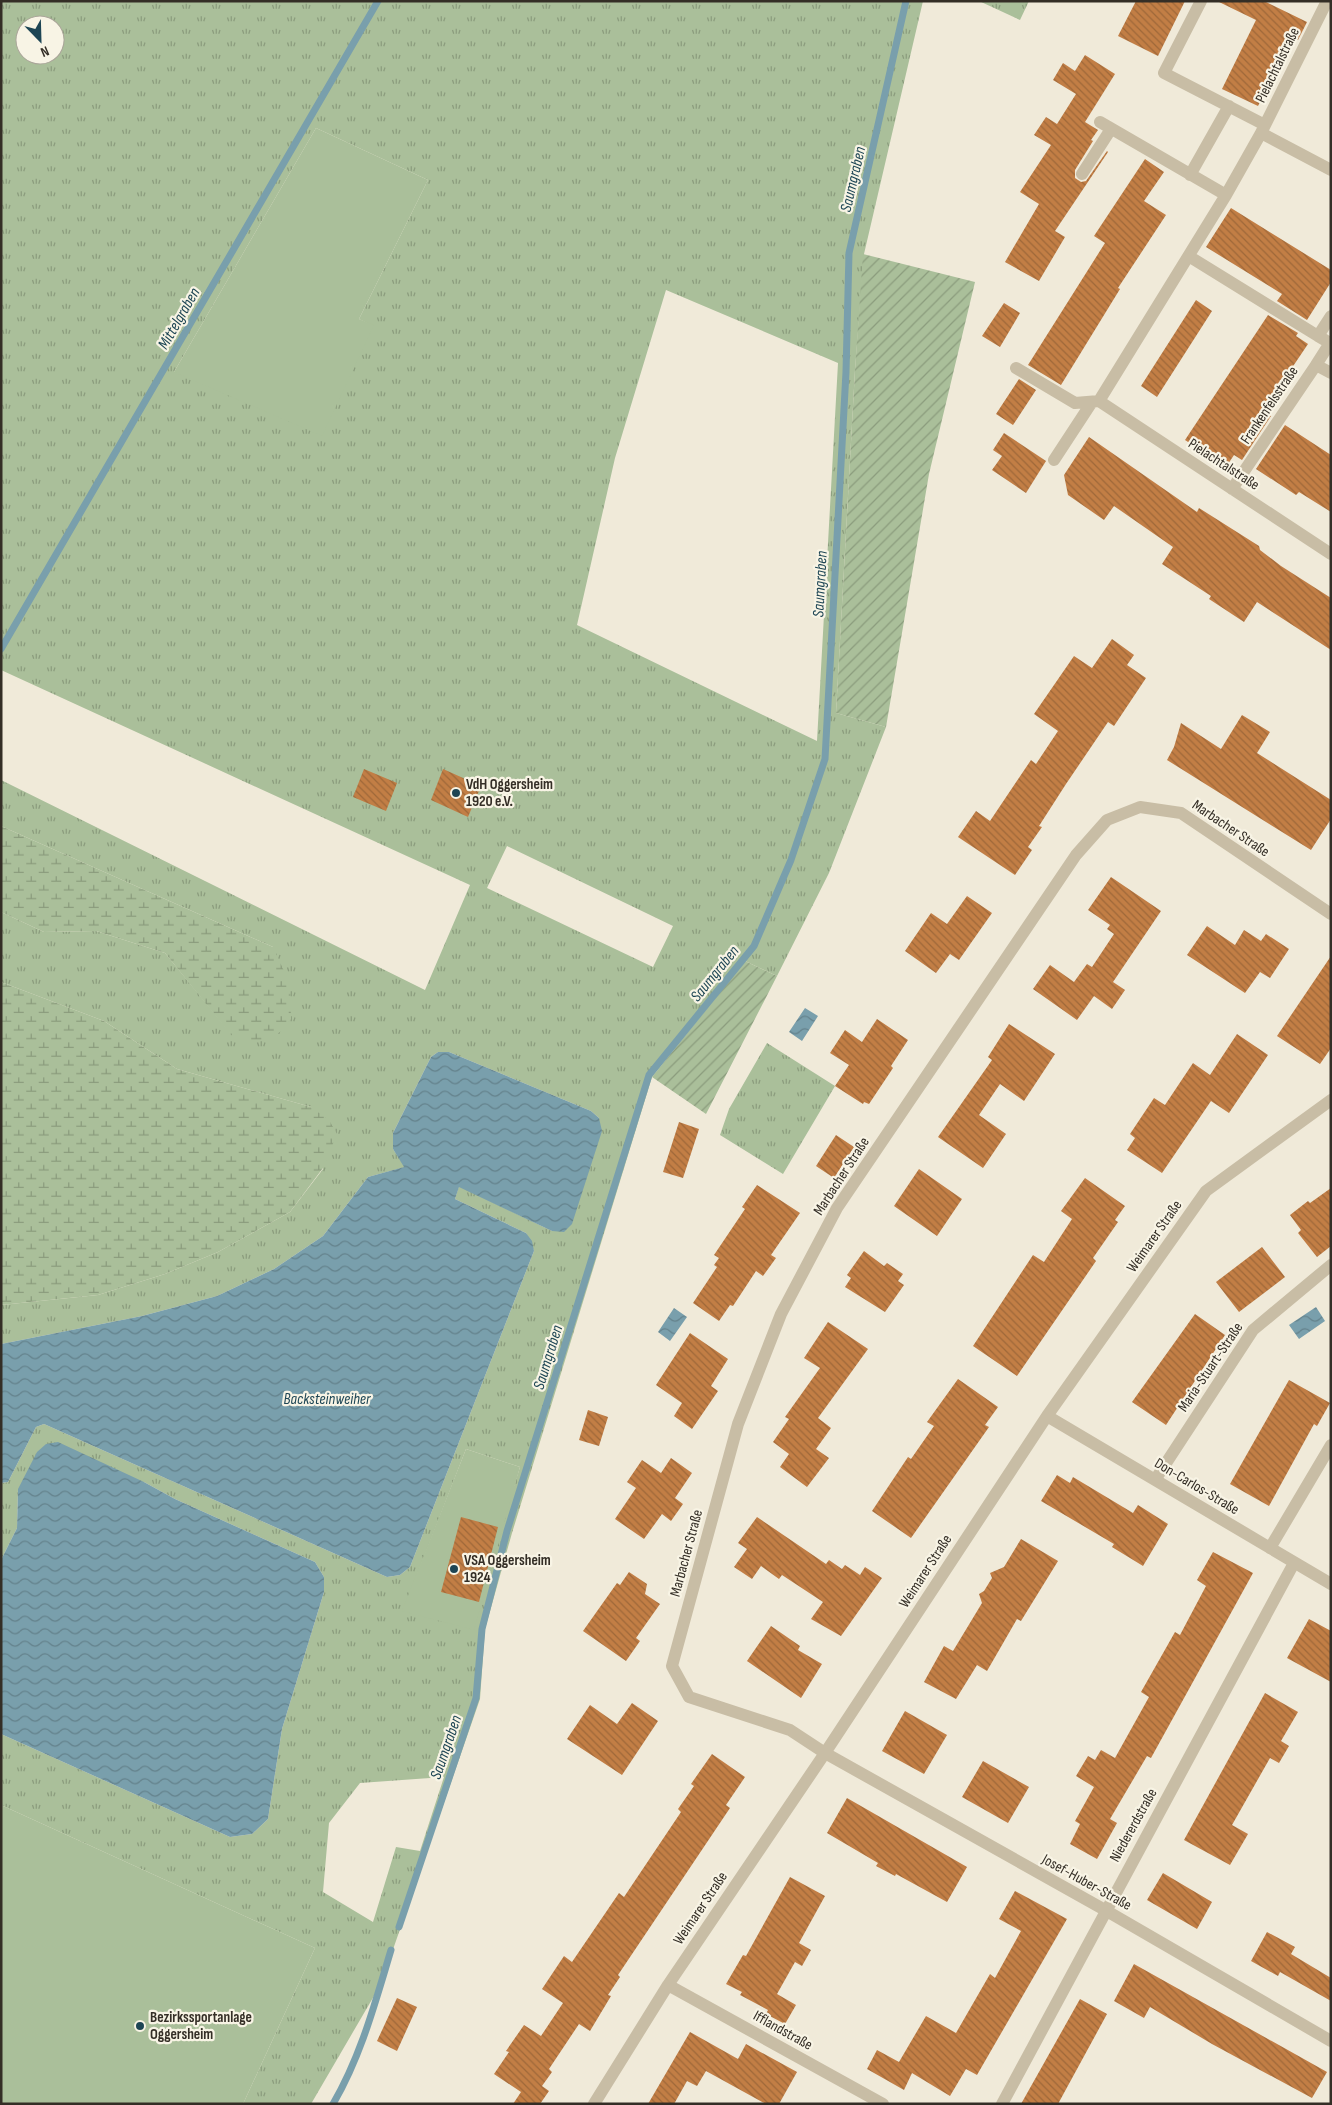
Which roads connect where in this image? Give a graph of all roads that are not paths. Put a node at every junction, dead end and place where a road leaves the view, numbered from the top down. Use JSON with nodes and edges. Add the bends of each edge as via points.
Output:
{"nodes":[{"id":1,"x":1202,"y":1,"type":"edge"},
{"id":2,"x":1327,"y":1,"type":"edge"},
{"id":3,"x":1229,"y":106,"type":"junction"},
{"id":4,"x":1263,"y":129,"type":"junction"},
{"id":5,"x":1331,"y":170,"type":"edge"},
{"id":6,"x":1082,"y":174,"type":"dead end"},
{"id":7,"x":1190,"y":175,"type":"junction"},
{"id":8,"x":1226,"y":195,"type":"junction"},
{"id":9,"x":1190,"y":257,"type":"junction"},
{"id":10,"x":1331,"y":316,"type":"edge"},
{"id":11,"x":1318,"y":336,"type":"junction"},
{"id":12,"x":1316,"y":365,"type":"junction"},
{"id":13,"x":1016,"y":368,"type":"dead end"},
{"id":14,"x":1331,"y":374,"type":"edge"},
{"id":15,"x":1096,"y":402,"type":"junction"},
{"id":16,"x":1054,"y":460,"type":"dead end"},
{"id":17,"x":1232,"y":489,"type":"junction"},
{"id":18,"x":1331,"y":554,"type":"edge"},
{"id":19,"x":1331,"y":914,"type":"edge"},
{"id":20,"x":1331,"y":1100,"type":"edge"},
{"id":21,"x":1331,"y":1265,"type":"edge"},
{"id":22,"x":1047,"y":1416,"type":"junction"},
{"id":23,"x":1331,"y":1445,"type":"edge"},
{"id":24,"x":1155,"y":1480,"type":"junction"},
{"id":25,"x":1270,"y":1548,"type":"junction"},
{"id":26,"x":1294,"y":1562,"type":"junction"},
{"id":27,"x":1331,"y":1584,"type":"edge"},
{"id":28,"x":825,"y":1753,"type":"junction"},
{"id":29,"x":1105,"y":1910,"type":"junction"},
{"id":30,"x":668,"y":1985,"type":"junction"},
{"id":31,"x":1331,"y":2041,"type":"edge"},
{"id":32,"x":594,"y":2104,"type":"edge"},
{"id":33,"x":883,"y":2104,"type":"edge"},
{"id":34,"x":1002,"y":2104,"type":"edge"}],
"edges":[{"from":1,"to":3,"type":"street","via":[[1164,73]]},
{"from":2,"to":4,"type":"street","name":"Pielachtalstraße"},
{"from":3,"to":4,"type":"street"},
{"from":3,"to":7,"type":"street"},
{"from":4,"to":5,"type":"street"},
{"from":4,"to":8,"type":"street","name":"Pielachtalstraße"},
{"from":6,"to":7,"type":"street","via":[[1106,126]]},
{"from":7,"to":8,"type":"street"},
{"from":8,"to":9,"type":"street","name":"Pielachtalstraße"},
{"from":9,"to":11,"type":"street"},
{"from":9,"to":15,"type":"street","name":"Pielachtalstraße"},
{"from":10,"to":11,"type":"street"},
{"from":11,"to":12,"type":"street","name":"Frankenfelsstraße","via":[[1330,343]]},
{"from":12,"to":14,"type":"street","name":"Frankenfelsstraße"},
{"from":12,"to":17,"type":"street","name":"Frankenfelsstraße"},
{"from":13,"to":15,"type":"street","name":"Pielachtalstraße","via":[[1075,403]]},
{"from":15,"to":16,"type":"street","name":"Pielachtalstraße"},
{"from":15,"to":17,"type":"street","name":"Pielachtalstraße"},
{"from":17,"to":18,"type":"street","name":"Pielachtalstraße"},
{"from":19,"to":28,"type":"street","name":"Marbacher Straße","via":[[1181,813],[1140,807],[1107,820],[1076,854],[837,1208],[781,1314],[738,1424],[672,1666],[689,1697],[790,1730]]},
{"from":20,"to":22,"type":"street","name":"Weimarer Straße","via":[[1206,1191]]},
{"from":21,"to":24,"type":"street","name":"Maria-Stuart-Straße","via":[[1253,1330]]},
{"from":22,"to":24,"type":"street","name":"Don-Carlos-Straße"},
{"from":22,"to":28,"type":"street","name":"Weimarer Straße"},
{"from":23,"to":25,"type":"street"},
{"from":24,"to":25,"type":"street","name":"Don-Carlos-Straße"},
{"from":25,"to":26,"type":"street","name":"Don-Carlos-Straße"},
{"from":26,"to":27,"type":"street","name":"Don-Carlos-Straße"},
{"from":26,"to":29,"type":"street","name":"Niedererdstraße"},
{"from":28,"to":29,"type":"street","name":"Josef-Huber-Straße"},
{"from":28,"to":30,"type":"street","name":"Weimarer Straße"},
{"from":29,"to":31,"type":"street","name":"Josef-Huber-Straße"},
{"from":29,"to":34,"type":"street","name":"Niedererdstraße"},
{"from":30,"to":32,"type":"street","name":"Weimarer Straße"},
{"from":30,"to":33,"type":"street","name":"Ifflandstraße"}]}
